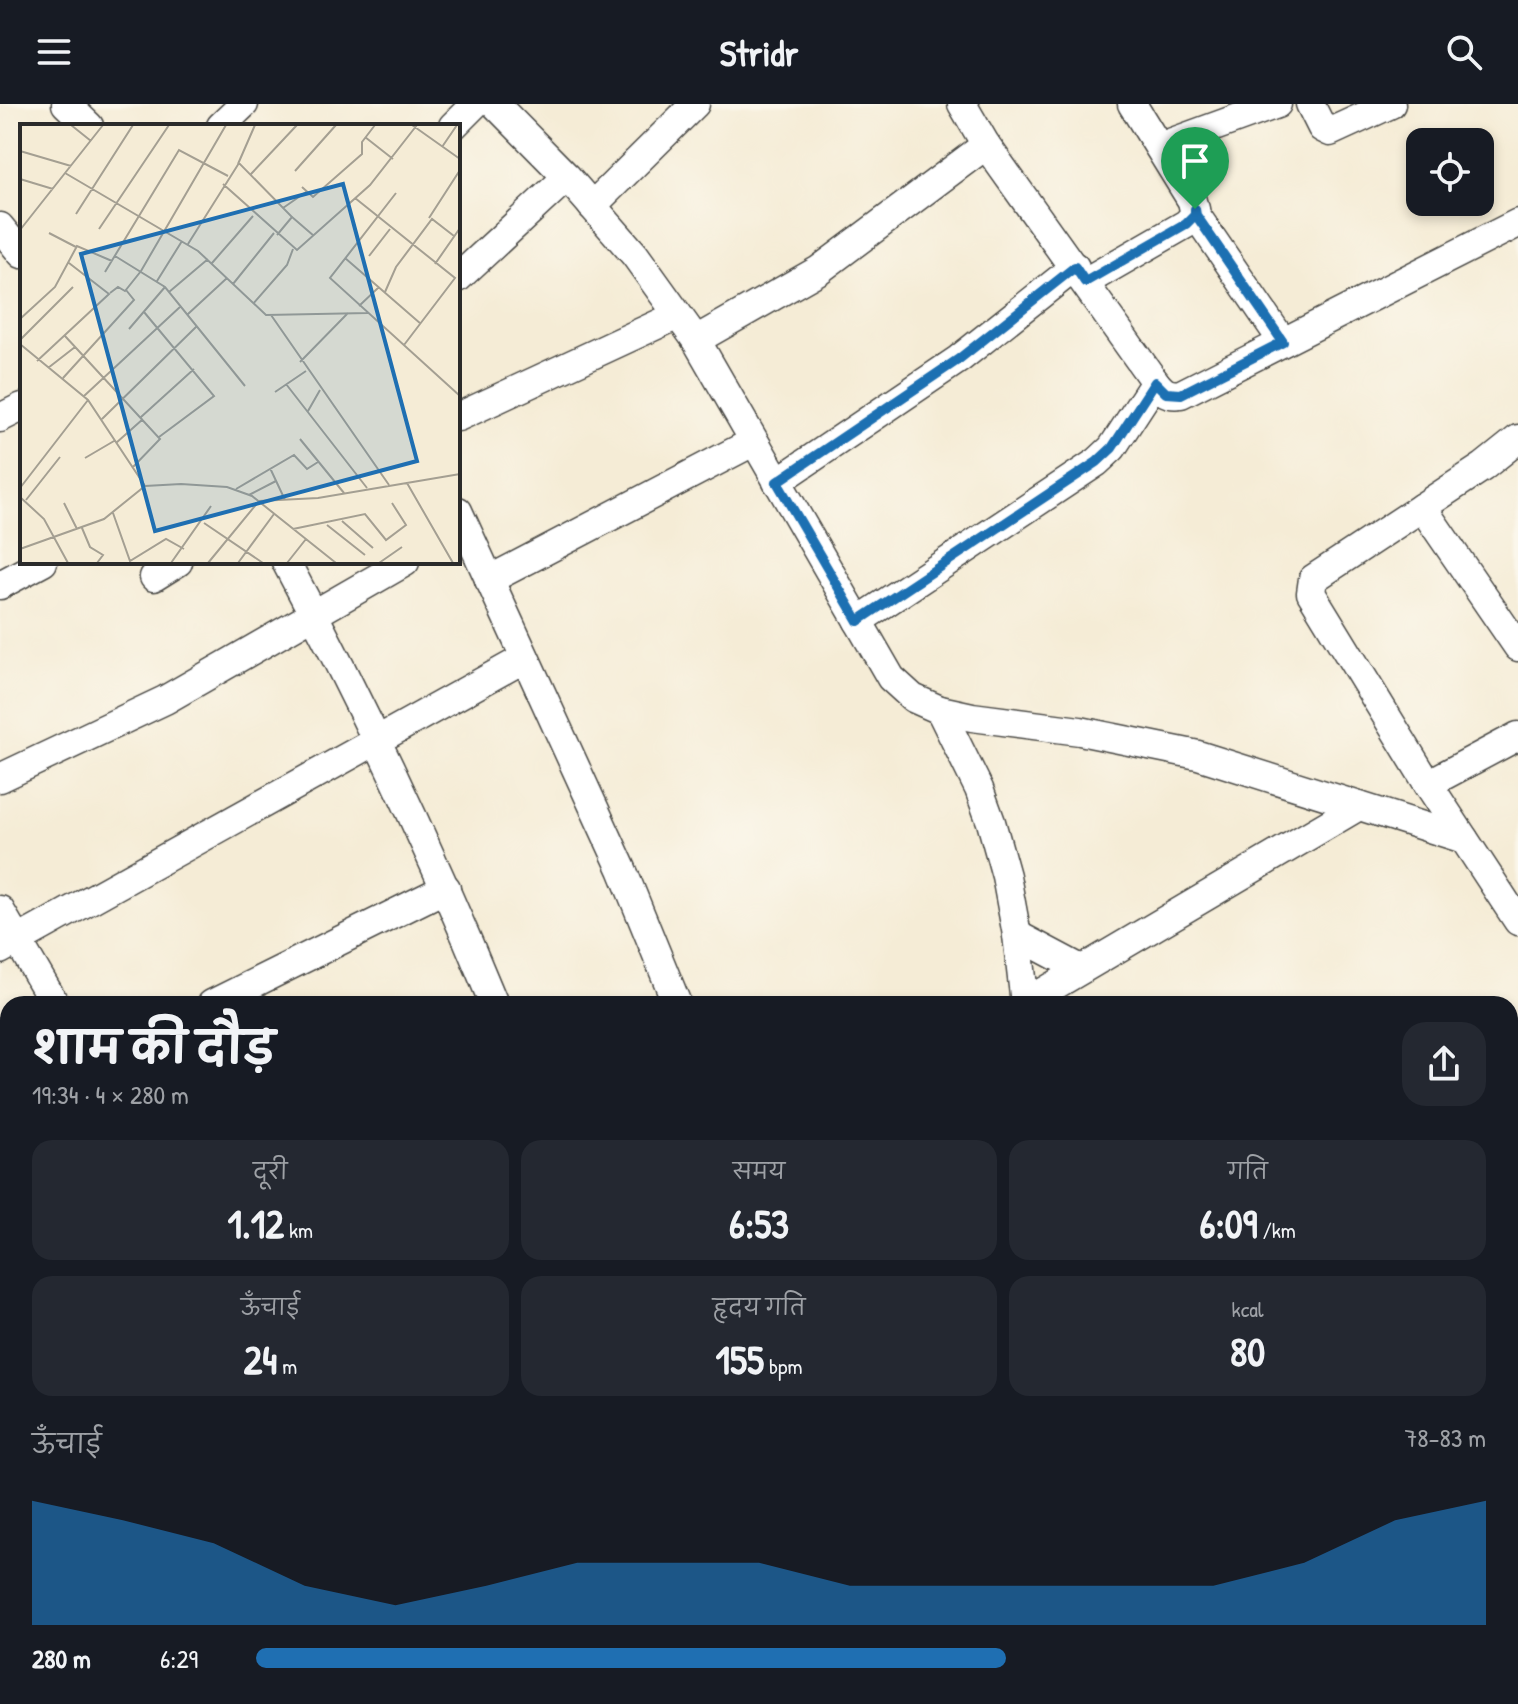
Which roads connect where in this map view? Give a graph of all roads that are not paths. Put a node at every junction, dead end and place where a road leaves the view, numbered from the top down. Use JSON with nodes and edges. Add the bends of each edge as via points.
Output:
{"nodes":[{"id":1,"x":66,"y":104,"type":"edge"},
{"id":2,"x":244,"y":104,"type":"edge"},
{"id":3,"x":475,"y":104,"type":"edge"},
{"id":4,"x":495,"y":104,"type":"edge"},
{"id":5,"x":695,"y":104,"type":"edge"},
{"id":6,"x":962,"y":104,"type":"edge"},
{"id":7,"x":1132,"y":104,"type":"edge"},
{"id":8,"x":1277,"y":104,"type":"edge"},
{"id":9,"x":1310,"y":104,"type":"edge"},
{"id":10,"x":1391,"y":104,"type":"edge"},
{"id":11,"x":87,"y":124,"type":"edge"},
{"id":12,"x":223,"y":124,"type":"edge"},
{"id":13,"x":455,"y":124,"type":"edge"},
{"id":14,"x":986,"y":145,"type":"junction"},
{"id":15,"x":1159,"y":147,"type":"junction"},
{"id":16,"x":567,"y":177,"type":"junction"},
{"id":17,"x":592,"y":206,"type":"junction"},
{"id":18,"x":1195,"y":209,"type":"junction"},
{"id":19,"x":1518,"y":223,"type":"edge"},
{"id":20,"x":0,"y":227,"type":"edge"},
{"id":21,"x":20,"y":252,"type":"edge"},
{"id":22,"x":1080,"y":274,"type":"junction"},
{"id":23,"x":460,"y":276,"type":"edge"},
{"id":24,"x":678,"y":315,"type":"junction"},
{"id":25,"x":696,"y":340,"type":"junction"},
{"id":26,"x":1283,"y":342,"type":"junction"},
{"id":27,"x":1155,"y":382,"type":"junction"},
{"id":28,"x":20,"y":408,"type":"edge"},
{"id":29,"x":460,"y":416,"type":"edge"},
{"id":30,"x":0,"y":418,"type":"edge"},
{"id":31,"x":1518,"y":439,"type":"edge"},
{"id":32,"x":753,"y":442,"type":"junction"},
{"id":33,"x":777,"y":482,"type":"junction"},
{"id":34,"x":1422,"y":507,"type":"junction"},
{"id":35,"x":461,"y":524,"type":"edge"},
{"id":36,"x":39,"y":564,"type":"edge"},
{"id":37,"x":175,"y":564,"type":"edge"},
{"id":38,"x":287,"y":564,"type":"edge"},
{"id":39,"x":401,"y":564,"type":"edge"},
{"id":40,"x":154,"y":577,"type":"dead end"},
{"id":41,"x":489,"y":580,"type":"junction"},
{"id":42,"x":0,"y":585,"type":"edge"},
{"id":43,"x":313,"y":613,"type":"junction"},
{"id":44,"x":858,"y":621,"type":"junction"},
{"id":45,"x":1518,"y":647,"type":"edge"},
{"id":46,"x":525,"y":658,"type":"junction"},
{"id":47,"x":940,"y":710,"type":"junction"},
{"id":48,"x":1518,"y":736,"type":"edge"},
{"id":49,"x":379,"y":742,"type":"junction"},
{"id":50,"x":0,"y":778,"type":"edge"},
{"id":51,"x":1428,"y":784,"type":"junction"},
{"id":52,"x":1359,"y":806,"type":"junction"},
{"id":53,"x":1464,"y":839,"type":"junction"},
{"id":54,"x":446,"y":888,"type":"junction"},
{"id":55,"x":0,"y":910,"type":"edge"},
{"id":56,"x":1518,"y":921,"type":"edge"},
{"id":57,"x":1017,"y":935,"type":"junction"},
{"id":58,"x":8,"y":945,"type":"edge"},
{"id":59,"x":1081,"y":969,"type":"junction"},
{"id":60,"x":49,"y":996,"type":"edge"},
{"id":61,"x":228,"y":996,"type":"edge"},
{"id":62,"x":491,"y":996,"type":"edge"},
{"id":63,"x":674,"y":996,"type":"edge"},
{"id":64,"x":1024,"y":996,"type":"edge"},
{"id":65,"x":1037,"y":996,"type":"edge"}],
"edges":[{"from":1,"to":11,"type":"street"},
{"from":2,"to":12,"type":"street"},
{"from":3,"to":13,"type":"street"},
{"from":4,"to":16,"type":"street"},
{"from":5,"to":17,"type":"street"},
{"from":6,"to":14,"type":"street"},
{"from":7,"to":15,"type":"street"},
{"from":8,"to":15,"type":"street"},
{"from":9,"to":10,"type":"street","via":[[1322,128],[1330,132]]},
{"from":14,"to":22,"type":"street"},
{"from":14,"to":25,"type":"street","via":[[819,270]]},
{"from":15,"to":18,"type":"street"},
{"from":16,"to":17,"type":"street"},
{"from":16,"to":23,"type":"street"},
{"from":17,"to":24,"type":"street"},
{"from":18,"to":22,"type":"street","via":[[1186,224]]},
{"from":18,"to":26,"type":"street"},
{"from":19,"to":26,"type":"street"},
{"from":20,"to":21,"type":"street"},
{"from":22,"to":27,"type":"street"},
{"from":22,"to":33,"type":"street"},
{"from":24,"to":25,"type":"street"},
{"from":24,"to":29,"type":"street"},
{"from":25,"to":32,"type":"street"},
{"from":26,"to":27,"type":"street","via":[[1181,394],[1166,393]]},
{"from":27,"to":44,"type":"street","via":[[1097,462]]},
{"from":28,"to":30,"type":"street"},
{"from":31,"to":34,"type":"street"},
{"from":32,"to":33,"type":"street"},
{"from":32,"to":41,"type":"street"},
{"from":33,"to":44,"type":"street"},
{"from":34,"to":45,"type":"street"},
{"from":34,"to":51,"type":"street","via":[[1313,579],[1311,593]]},
{"from":35,"to":41,"type":"street"},
{"from":36,"to":42,"type":"street"},
{"from":37,"to":40,"type":"street"},
{"from":38,"to":43,"type":"street"},
{"from":39,"to":43,"type":"street"},
{"from":41,"to":46,"type":"street"},
{"from":43,"to":49,"type":"street"},
{"from":43,"to":50,"type":"street","via":[[165,700]]},
{"from":44,"to":47,"type":"street","via":[[891,678],[913,698]]},
{"from":46,"to":49,"type":"street"},
{"from":46,"to":63,"type":"street"},
{"from":47,"to":52,"type":"street","via":[[1139,741]]},
{"from":47,"to":57,"type":"street","via":[[991,822]]},
{"from":48,"to":51,"type":"street"},
{"from":49,"to":54,"type":"street"},
{"from":49,"to":58,"type":"street"},
{"from":51,"to":53,"type":"street"},
{"from":52,"to":53,"type":"street"},
{"from":52,"to":59,"type":"street"},
{"from":53,"to":56,"type":"street"},
{"from":54,"to":61,"type":"street"},
{"from":54,"to":62,"type":"street"},
{"from":55,"to":58,"type":"street"},
{"from":57,"to":59,"type":"street"},
{"from":57,"to":64,"type":"street"},
{"from":58,"to":60,"type":"street"},
{"from":59,"to":65,"type":"street"}]}
